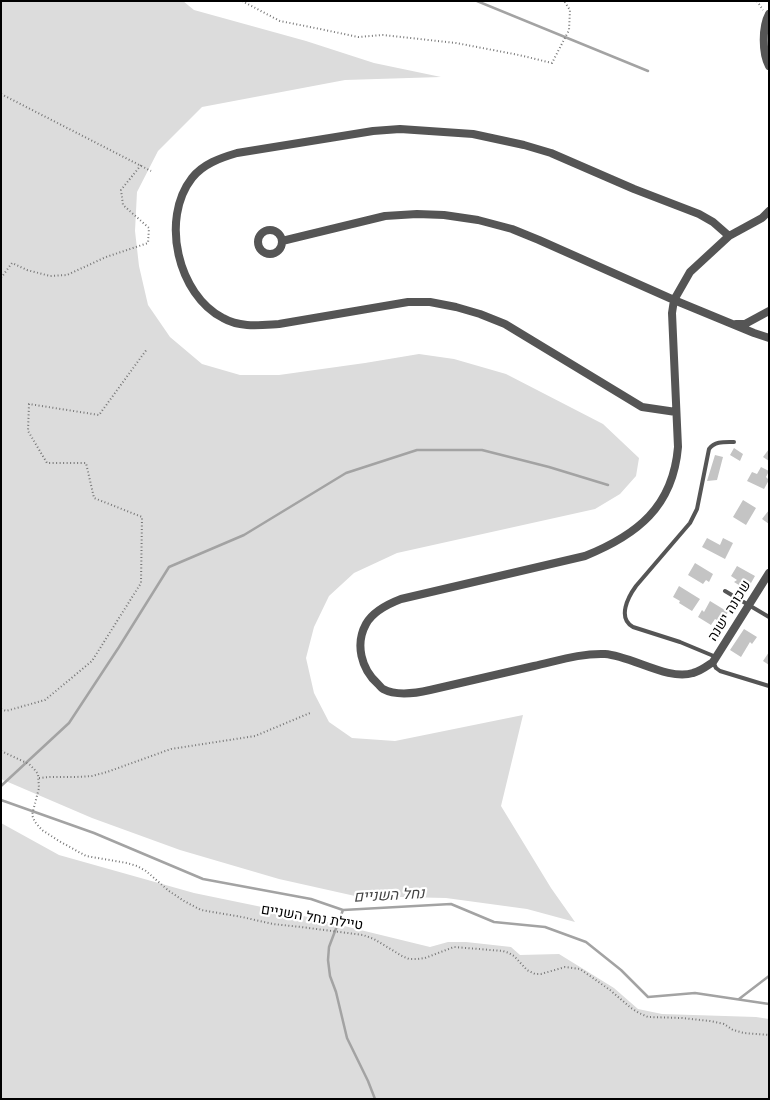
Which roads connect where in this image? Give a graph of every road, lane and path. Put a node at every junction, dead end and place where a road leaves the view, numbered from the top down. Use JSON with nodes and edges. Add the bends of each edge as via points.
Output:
{"nodes":[{"id":1,"x":242,"y":1,"type":"edge"},
{"id":2,"x":564,"y":1,"type":"edge"},
{"id":3,"x":769,"y":14,"type":"edge"},
{"id":4,"x":769,"y":66,"type":"edge"},
{"id":5,"x":1,"y":94,"type":"edge"},
{"id":6,"x":141,"y":166,"type":"junction"},
{"id":7,"x":151,"y":171,"type":"dead end"},
{"id":8,"x":769,"y":211,"type":"edge"},
{"id":9,"x":729,"y":236,"type":"junction"},
{"id":10,"x":282,"y":241,"type":"dead end"},
{"id":11,"x":1,"y":278,"type":"edge"},
{"id":12,"x":674,"y":300,"type":"junction"},
{"id":13,"x":769,"y":310,"type":"edge"},
{"id":14,"x":734,"y":324,"type":"junction"},
{"id":15,"x":769,"y":338,"type":"edge"},
{"id":16,"x":147,"y":349,"type":"dead end"},
{"id":17,"x":676,"y":412,"type":"junction"},
{"id":18,"x":734,"y":442,"type":"dead end"},
{"id":19,"x":769,"y":573,"type":"edge"},
{"id":20,"x":725,"y":591,"type":"dead end"},
{"id":21,"x":749,"y":605,"type":"junction"},
{"id":22,"x":769,"y":617,"type":"edge"},
{"id":23,"x":714,"y":660,"type":"junction"},
{"id":24,"x":769,"y":686,"type":"edge"},
{"id":25,"x":1,"y":709,"type":"edge"},
{"id":26,"x":310,"y":713,"type":"dead end"},
{"id":27,"x":1,"y":751,"type":"edge"},
{"id":28,"x":39,"y":778,"type":"junction"},
{"id":29,"x":768,"y":1035,"type":"edge"}],
"edges":[{"from":1,"to":2,"type":"path","via":[[280,21],[358,37],[383,35],[456,43],[552,63],[569,30],[570,10]]},
{"from":3,"to":4,"type":"street","via":[[764,32]]},
{"from":5,"to":6,"type":"path"},
{"from":6,"to":7,"type":"path"},
{"from":6,"to":11,"type":"path","via":[[121,190],[123,205],[149,228],[148,243],[67,275],[50,276],[12,264]]},
{"from":8,"to":9,"type":"street"},
{"from":9,"to":12,"type":"street","via":[[690,272]]},
{"from":9,"to":17,"type":"street","via":[[700,214],[551,153],[498,138],[436,130],[373,131],[218,158],[192,178],[178,208],[176,230],[181,265],[204,306],[224,319],[242,325],[260,325],[408,302],[456,307],[506,324],[642,407]]},
{"from":10,"to":12,"type":"street","via":[[385,216],[444,215],[478,220],[539,240]]},
{"from":12,"to":14,"type":"street"},
{"from":12,"to":17,"type":"street"},
{"from":13,"to":14,"type":"street","via":[[745,324]]},
{"from":14,"to":15,"type":"street"},
{"from":16,"to":25,"type":"path","via":[[99,415],[29,404],[28,431],[47,463],[86,463],[94,498],[142,517],[141,583],[92,661],[44,700],[6,711]]},
{"from":17,"to":23,"type":"street","via":[[677,463],[670,485],[646,520],[629,534],[585,556],[386,605],[366,623],[360,651],[372,679],[383,689],[397,693],[416,693],[593,654],[624,658],[680,675],[700,671]]},
{"from":18,"to":23,"type":"lane","via":[[712,444],[694,516],[636,586],[625,610],[628,625],[680,642]]},
{"from":19,"to":21,"type":"street","name":"שכונה ישנה"},
{"from":20,"to":21,"type":"lane"},
{"from":21,"to":22,"type":"lane"},
{"from":21,"to":23,"type":"street","name":"שכונה ישנה"},
{"from":23,"to":24,"type":"lane","via":[[720,671]]},
{"from":26,"to":28,"type":"path","via":[[255,736],[171,749],[99,774]]},
{"from":27,"to":28,"type":"path","via":[[28,764]]},
{"from":28,"to":29,"type":"path","name":"טיילת נחל השניים","via":[[32,817],[49,836],[86,856],[142,868],[184,901],[201,910],[273,924],[363,935],[410,959],[418,960],[454,947],[503,951],[535,974],[566,967],[580,969],[648,1017],[710,1021],[744,1033]]}]}
